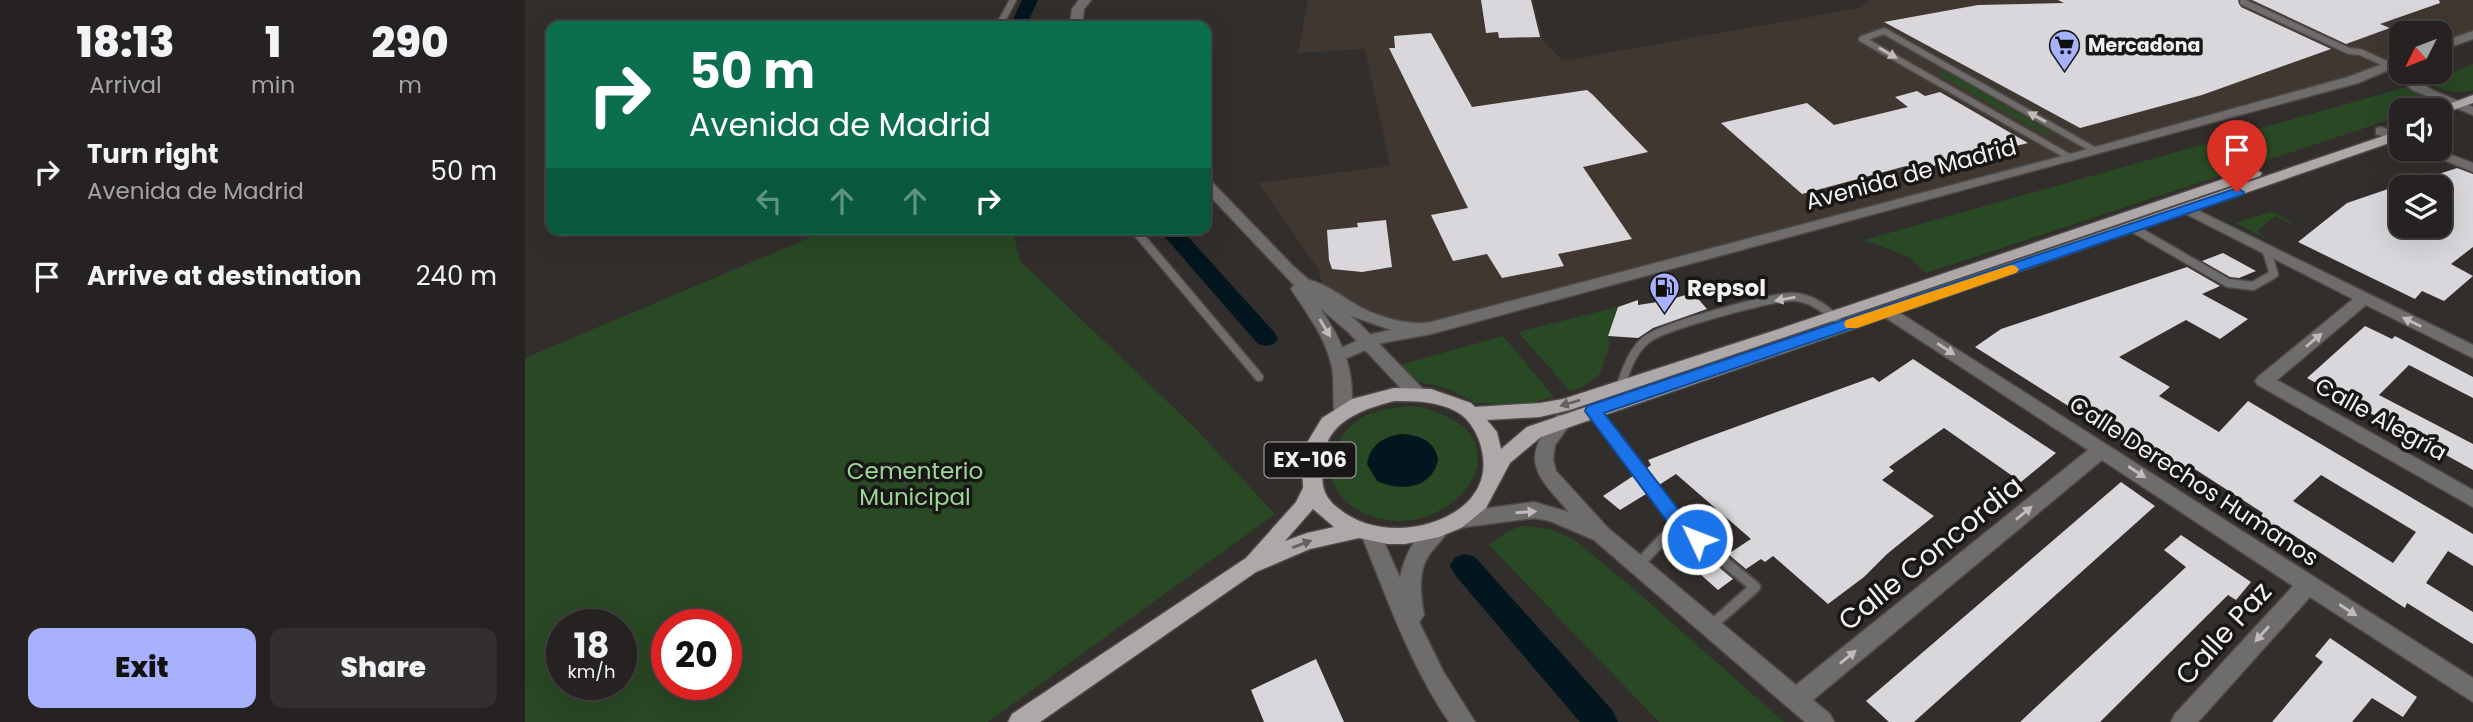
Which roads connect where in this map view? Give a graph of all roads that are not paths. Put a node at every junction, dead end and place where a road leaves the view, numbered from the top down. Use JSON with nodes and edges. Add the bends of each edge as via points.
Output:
{"nodes":[{"id":1,"x":1013,"y":0,"type":"edge"},
{"id":2,"x":1085,"y":0,"type":"edge"},
{"id":3,"x":2243,"y":2,"type":"edge"},
{"id":4,"x":1002,"y":21,"type":"edge"},
{"id":5,"x":1077,"y":21,"type":"edge"},
{"id":6,"x":2473,"y":35,"type":"edge"},
{"id":7,"x":2452,"y":42,"type":"edge"},
{"id":8,"x":2389,"y":61,"type":"edge"},
{"id":9,"x":1943,"y":65,"type":"junction"},
{"id":10,"x":2389,"y":65,"type":"edge"},
{"id":11,"x":1921,"y":72,"type":"junction"},
{"id":12,"x":2353,"y":80,"type":"junction"},
{"id":13,"x":2413,"y":84,"type":"edge"},
{"id":14,"x":2419,"y":88,"type":"junction"},
{"id":15,"x":2457,"y":105,"type":"junction"},
{"id":16,"x":2452,"y":107,"type":"edge"},
{"id":17,"x":2473,"y":107,"type":"edge"},
{"id":18,"x":2452,"y":116,"type":"edge"},
{"id":19,"x":2389,"y":135,"type":"edge"},
{"id":20,"x":2389,"y":136,"type":"edge"},
{"id":21,"x":2096,"y":151,"type":"junction"},
{"id":22,"x":2071,"y":159,"type":"junction"},
{"id":23,"x":2452,"y":160,"type":"edge"},
{"id":24,"x":2473,"y":169,"type":"edge"},
{"id":25,"x":1211,"y":189,"type":"edge"},
{"id":26,"x":2187,"y":209,"type":"junction"},
{"id":27,"x":2133,"y":228,"type":"junction"},
{"id":28,"x":1140,"y":235,"type":"edge"},
{"id":29,"x":2266,"y":249,"type":"junction"},
{"id":30,"x":1288,"y":271,"type":"junction"},
{"id":31,"x":2363,"y":299,"type":"junction"},
{"id":32,"x":1889,"y":312,"type":"junction"},
{"id":33,"x":1838,"y":322,"type":"junction"},
{"id":34,"x":1431,"y":328,"type":"junction"},
{"id":35,"x":1369,"y":342,"type":"junction"},
{"id":36,"x":2473,"y":352,"type":"edge"},
{"id":37,"x":1340,"y":355,"type":"junction"},
{"id":38,"x":1384,"y":357,"type":"junction"},
{"id":39,"x":1259,"y":377,"type":"dead end"},
{"id":40,"x":1621,"y":387,"type":"junction"},
{"id":41,"x":1416,"y":393,"type":"junction"},
{"id":42,"x":1593,"y":411,"type":"junction"},
{"id":43,"x":1342,"y":413,"type":"junction"},
{"id":44,"x":1474,"y":414,"type":"junction"},
{"id":45,"x":1564,"y":420,"type":"junction"},
{"id":46,"x":2101,"y":450,"type":"junction"},
{"id":47,"x":1496,"y":470,"type":"junction"},
{"id":48,"x":1312,"y":489,"type":"junction"},
{"id":49,"x":2473,"y":499,"type":"edge"},
{"id":50,"x":1678,"y":523,"type":"junction"},
{"id":51,"x":1448,"y":525,"type":"junction"},
{"id":52,"x":1365,"y":532,"type":"junction"},
{"id":53,"x":1601,"y":534,"type":"junction"},
{"id":54,"x":1638,"y":565,"type":"junction"},
{"id":55,"x":1249,"y":566,"type":"junction"},
{"id":56,"x":2308,"y":584,"type":"junction"},
{"id":57,"x":1710,"y":627,"type":"junction"},
{"id":58,"x":1419,"y":650,"type":"junction"},
{"id":59,"x":2473,"y":691,"type":"edge"},
{"id":60,"x":1795,"y":700,"type":"junction"},
{"id":61,"x":1020,"y":722,"type":"edge"},
{"id":62,"x":1463,"y":722,"type":"edge"},
{"id":63,"x":1822,"y":722,"type":"edge"},
{"id":64,"x":2183,"y":722,"type":"edge"}],
"edges":[{"from":1,"to":4,"type":"lane"},
{"from":2,"to":5,"type":"street"},
{"from":3,"to":8,"type":"lane","via":[[2349,51]]},
{"from":6,"to":7,"type":"street"},
{"from":9,"to":11,"type":"lane"},
{"from":9,"to":11,"type":"lane","one_way":true,"via":[[1884,32],[1862,38]]},
{"from":21,"to":9,"type":"lane","one_way":true},
{"from":10,"to":12,"type":"street","name":"Avenida de Madrid"},
{"from":11,"to":22,"type":"lane"},
{"from":12,"to":14,"type":"street","via":[[2388,80]]},
{"from":12,"to":21,"type":"street","name":"Avenida de Madrid"},
{"from":13,"to":14,"type":"street"},
{"from":14,"to":15,"type":"street"},
{"from":15,"to":16,"type":"main road"},
{"from":15,"to":17,"type":"street"},
{"from":17,"to":18,"type":"main road"},
{"from":19,"to":33,"type":"main road","number":"EX-106"},
{"from":20,"to":26,"type":"main road","number":"EX-106"},
{"from":21,"to":22,"type":"street","name":"Avenida de Madrid"},
{"from":22,"to":34,"type":"street","name":"Avenida de Madrid"},
{"from":23,"to":24,"type":"street"},
{"from":25,"to":30,"type":"street"},
{"from":26,"to":27,"type":"main road","number":"EX-106"},
{"from":26,"to":29,"type":"street"},
{"from":27,"to":29,"type":"lane","via":[[2228,283],[2253,286],[2274,274]]},
{"from":27,"to":32,"type":"main road","number":"EX-106"},
{"from":28,"to":39,"type":"lane"},
{"from":29,"to":31,"type":"street"},
{"from":30,"to":34,"type":"street","via":[[1371,320]]},
{"from":30,"to":35,"type":"street"},
{"from":30,"to":37,"type":"street","one_way":true},
{"from":36,"to":31,"type":"street","one_way":true},
{"from":49,"to":31,"type":"street","name":"Calle Alegría","one_way":true,"via":[[2265,381]]},
{"from":32,"to":33,"type":"main road","number":"EX-106"},
{"from":32,"to":46,"type":"street","name":"Calle Derechos Humanos","one_way":true},
{"from":33,"to":40,"type":"main road","number":"EX-106"},
{"from":33,"to":40,"type":"lane","one_way":true,"via":[[1812,301],[1790,297],[1659,331],[1640,347]]},
{"from":33,"to":42,"type":"main road","number":"EX-106"},
{"from":34,"to":35,"type":"street"},
{"from":34,"to":38,"type":"street"},
{"from":35,"to":37,"type":"street"},
{"from":35,"to":38,"type":"street"},
{"from":37,"to":43,"type":"street","via":[[1346,395]]},
{"from":38,"to":41,"type":"street"},
{"from":40,"to":44,"type":"main road","number":"EX-106","one_way":true,"via":[[1540,410]]},
{"from":41,"to":43,"type":"main road","number":"EX-106","via":[[1377,397]]},
{"from":41,"to":44,"type":"main road","number":"EX-106","via":[[1457,404]]},
{"from":42,"to":45,"type":"main road","number":"EX-106"},
{"from":42,"to":50,"type":"lane"},
{"from":43,"to":48,"type":"main road","number":"EX-106","via":[[1324,428],[1312,448],[1308,469]]},
{"from":44,"to":47,"type":"main road","via":[[1492,439]]},
{"from":45,"to":47,"type":"main road","number":"EX-106","via":[[1513,447]]},
{"from":45,"to":53,"type":"street","via":[[1545,444],[1542,464]]},
{"from":46,"to":56,"type":"street","name":"Calle Derechos Humanos","one_way":true},
{"from":60,"to":46,"type":"street","name":"Calle Concordia","one_way":true},
{"from":47,"to":51,"type":"main road","number":"EX-106","via":[[1477,505]]},
{"from":48,"to":52,"type":"main road","number":"EX-106","via":[[1338,520]]},
{"from":48,"to":55,"type":"main road","number":"EX-106","via":[[1304,507]]},
{"from":50,"to":54,"type":"lane"},
{"from":50,"to":57,"type":"lane","via":[[1755,587]]},
{"from":51,"to":52,"type":"main road","number":"EX-106","via":[[1405,536]]},
{"from":51,"to":53,"type":"street","one_way":true,"via":[[1534,510]]},
{"from":51,"to":58,"type":"street","via":[[1419,548],[1413,563],[1412,605]]},
{"from":55,"to":52,"type":"main road","number":"EX-106","one_way":true,"via":[[1307,541]]},
{"from":52,"to":58,"type":"street"},
{"from":53,"to":54,"type":"street"},
{"from":54,"to":57,"type":"street"},
{"from":55,"to":61,"type":"main road","number":"EX-106"},
{"from":56,"to":59,"type":"street","name":"Calle Derechos Humanos","one_way":true},
{"from":56,"to":64,"type":"street","name":"Calle Paz","one_way":true},
{"from":57,"to":60,"type":"street"},
{"from":58,"to":62,"type":"street"},
{"from":60,"to":63,"type":"street"}]}
